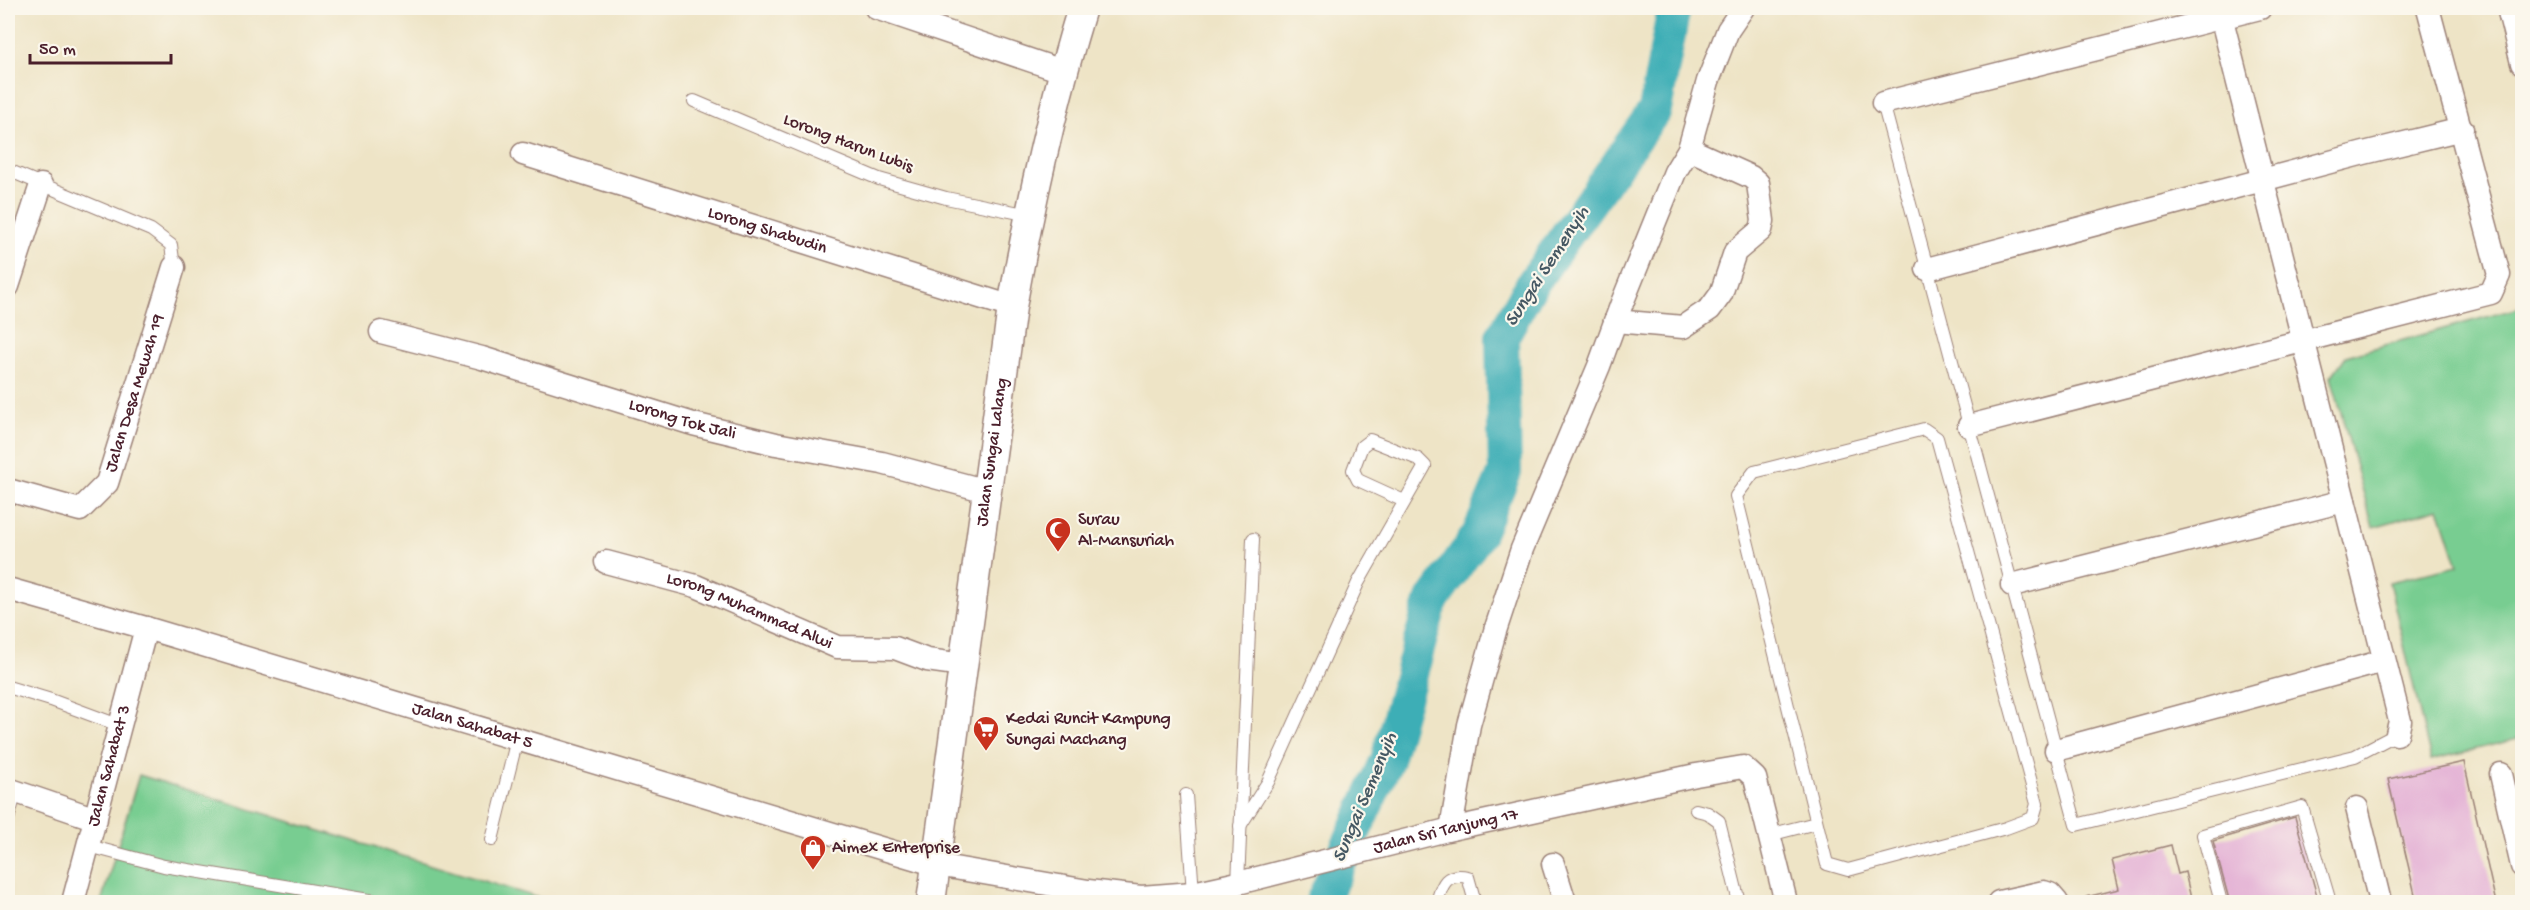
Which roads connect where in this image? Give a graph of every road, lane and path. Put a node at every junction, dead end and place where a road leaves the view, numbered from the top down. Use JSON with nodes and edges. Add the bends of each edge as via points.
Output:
{"nodes":[{"id":1,"x":876,"y":8,"type":"edge"},
{"id":2,"x":1082,"y":8,"type":"edge"},
{"id":3,"x":1743,"y":8,"type":"edge"},
{"id":4,"x":2260,"y":8,"type":"edge"},
{"id":5,"x":2428,"y":8,"type":"edge"},
{"id":6,"x":2508,"y":8,"type":"edge"},
{"id":7,"x":2220,"y":12,"type":"edge"},
{"id":8,"x":2523,"y":63,"type":"edge"},
{"id":9,"x":1062,"y":71,"type":"junction"},
{"id":10,"x":694,"y":101,"type":"dead end"},
{"id":11,"x":1883,"y":103,"type":"joint"},
{"id":12,"x":2462,"y":129,"type":"junction"},
{"id":13,"x":1689,"y":149,"type":"junction"},
{"id":14,"x":523,"y":154,"type":"dead end"},
{"id":15,"x":8,"y":170,"type":"edge"},
{"id":16,"x":2262,"y":180,"type":"junction"},
{"id":17,"x":41,"y":185,"type":"junction"},
{"id":18,"x":1029,"y":215,"type":"junction"},
{"id":19,"x":174,"y":267,"type":"joint"},
{"id":20,"x":1927,"y":269,"type":"junction"},
{"id":21,"x":8,"y":286,"type":"edge"},
{"id":22,"x":1012,"y":307,"type":"junction"},
{"id":23,"x":1615,"y":321,"type":"junction"},
{"id":24,"x":381,"y":332,"type":"dead end"},
{"id":25,"x":2303,"y":342,"type":"junction"},
{"id":26,"x":1969,"y":426,"type":"junction"},
{"id":27,"x":8,"y":490,"type":"edge"},
{"id":28,"x":987,"y":491,"type":"junction"},
{"id":29,"x":1404,"y":501,"type":"junction"},
{"id":30,"x":2344,"y":501,"type":"junction"},
{"id":31,"x":1253,"y":539,"type":"dead end"},
{"id":32,"x":606,"y":562,"type":"dead end"},
{"id":33,"x":2012,"y":585,"type":"junction"},
{"id":34,"x":8,"y":589,"type":"edge"},
{"id":35,"x":146,"y":628,"type":"junction"},
{"id":36,"x":2384,"y":661,"type":"junction"},
{"id":37,"x":963,"y":665,"type":"junction"},
{"id":38,"x":8,"y":687,"type":"edge"},
{"id":39,"x":121,"y":726,"type":"junction"},
{"id":40,"x":2397,"y":734,"type":"joint"},
{"id":41,"x":517,"y":740,"type":"junction"},
{"id":42,"x":2056,"y":750,"type":"junction"},
{"id":43,"x":2501,"y":774,"type":"dead end"},
{"id":44,"x":12,"y":790,"type":"edge"},
{"id":45,"x":1186,"y":795,"type":"dead end"},
{"id":46,"x":2357,"y":808,"type":"dead end"},
{"id":47,"x":1696,"y":810,"type":"dead end"},
{"id":48,"x":8,"y":819,"type":"edge"},
{"id":49,"x":96,"y":819,"type":"junction"},
{"id":50,"x":1816,"y":823,"type":"junction"},
{"id":51,"x":1240,"y":826,"type":"junction"},
{"id":52,"x":1451,"y":829,"type":"junction"},
{"id":53,"x":1769,"y":836,"type":"junction"},
{"id":54,"x":492,"y":840,"type":"dead end"},
{"id":55,"x":89,"y":846,"type":"junction"},
{"id":56,"x":1553,"y":864,"type":"dead end"},
{"id":57,"x":937,"y":865,"type":"junction"},
{"id":58,"x":2523,"y":866,"type":"edge"},
{"id":59,"x":1225,"y":891,"type":"edge"},
{"id":60,"x":1193,"y":893,"type":"junction"},
{"id":61,"x":73,"y":903,"type":"edge"},
{"id":62,"x":381,"y":903,"type":"edge"},
{"id":63,"x":931,"y":903,"type":"edge"},
{"id":64,"x":1437,"y":903,"type":"edge"},
{"id":65,"x":1475,"y":903,"type":"edge"},
{"id":66,"x":1565,"y":903,"type":"edge"},
{"id":67,"x":1739,"y":903,"type":"edge"},
{"id":68,"x":1786,"y":903,"type":"edge"},
{"id":69,"x":2000,"y":903,"type":"edge"},
{"id":70,"x":2057,"y":903,"type":"edge"},
{"id":71,"x":2221,"y":903,"type":"edge"},
{"id":72,"x":2330,"y":903,"type":"edge"},
{"id":73,"x":2380,"y":903,"type":"edge"}],
"edges":[{"from":1,"to":9,"type":"street"},
{"from":2,"to":9,"type":"street","name":"Jalan Sungai Lalang"},
{"from":3,"to":13,"type":"street","via":[[1728,30],[1708,81]]},
{"from":4,"to":7,"type":"street"},
{"from":5,"to":12,"type":"street"},
{"from":6,"to":8,"type":"street"},
{"from":7,"to":11,"type":"street"},
{"from":7,"to":16,"type":"street"},
{"from":9,"to":18,"type":"street","name":"Jalan Sungai Lalang"},
{"from":10,"to":18,"type":"lane","name":"Lorong Harun Lubis","via":[[879,179]]},
{"from":11,"to":20,"type":"lane"},
{"from":12,"to":16,"type":"street"},
{"from":12,"to":25,"type":"street","via":[[2499,275],[2491,292]]},
{"from":13,"to":23,"type":"street","via":[[1675,172]]},
{"from":13,"to":23,"type":"street","via":[[1758,183],[1761,230],[1735,252],[1720,294],[1710,309],[1683,327]]},
{"from":14,"to":22,"type":"street","name":"Lorong Shabudin"},
{"from":15,"to":17,"type":"lane"},
{"from":16,"to":20,"type":"street"},
{"from":16,"to":25,"type":"street"},
{"from":17,"to":19,"type":"lane","via":[[151,230],[171,245]]},
{"from":17,"to":21,"type":"street"},
{"from":18,"to":22,"type":"street","name":"Jalan Sungai Lalang"},
{"from":19,"to":27,"type":"street","name":"Jalan Desa Mewah 19","via":[[107,483],[80,510]]},
{"from":20,"to":26,"type":"lane"},
{"from":22,"to":28,"type":"street","name":"Jalan Sungai Lalang"},
{"from":23,"to":52,"type":"street","via":[[1521,549],[1469,724]]},
{"from":24,"to":28,"type":"street","name":"Lorong Tok Jali","via":[[482,358],[693,424],[882,463]]},
{"from":25,"to":26,"type":"street"},
{"from":25,"to":30,"type":"street"},
{"from":26,"to":33,"type":"lane"},
{"from":28,"to":37,"type":"street","name":"Jalan Sungai Lalang"},
{"from":29,"to":29,"type":"lane","via":[[1425,466],[1418,459],[1370,440],[1362,446],[1353,470],[1358,480]]},
{"from":29,"to":51,"type":"lane","via":[[1358,583],[1268,782]]},
{"from":30,"to":33,"type":"street"},
{"from":30,"to":36,"type":"street"},
{"from":31,"to":51,"type":"lane"},
{"from":32,"to":37,"type":"street","name":"Lorong Muhammad Alwi","via":[[696,586],[837,647],[895,648],[927,660]]},
{"from":33,"to":42,"type":"lane"},
{"from":34,"to":35,"type":"street","name":"Jalan Sahabat 5"},
{"from":35,"to":39,"type":"street","name":"Jalan Sahabat 3"},
{"from":35,"to":41,"type":"street","name":"Jalan Sahabat 5"},
{"from":36,"to":40,"type":"street","via":[[2400,721]]},
{"from":36,"to":42,"type":"street"},
{"from":37,"to":57,"type":"street","name":"Jalan Sungai Lalang"},
{"from":38,"to":39,"type":"lane"},
{"from":39,"to":49,"type":"street","name":"Jalan Sahabat 3"},
{"from":40,"to":42,"type":"lane","via":[[2355,756],[2076,825]]},
{"from":41,"to":54,"type":"lane"},
{"from":41,"to":57,"type":"street","name":"Jalan Sahabat 5"},
{"from":43,"to":58,"type":"street"},
{"from":44,"to":48,"type":"lane"},
{"from":44,"to":49,"type":"street"},
{"from":45,"to":60,"type":"lane"},
{"from":46,"to":73,"type":"street"},
{"from":47,"to":67,"type":"lane","via":[[1719,821]]},
{"from":49,"to":55,"type":"street","name":"Jalan Sahabat 3"},
{"from":50,"to":50,"type":"lane","via":[[1736,496],[1754,472],[1924,429],[1937,438],[2037,804],[2032,818],[2006,828],[1848,870],[1827,864]]},
{"from":50,"to":53,"type":"lane"},
{"from":51,"to":59,"type":"lane"},
{"from":52,"to":53,"type":"street","name":"Jalan Sri Tanjung 17","via":[[1743,767],[1755,778]]},
{"from":52,"to":59,"type":"street","name":"Jalan Sri Tanjung 17","via":[[1299,867]]},
{"from":53,"to":68,"type":"street","name":"Jalan Sri Tanjung 17"},
{"from":55,"to":61,"type":"street","name":"Jalan Sahabat 3"},
{"from":55,"to":62,"type":"lane","via":[[164,866]]},
{"from":56,"to":66,"type":"street"},
{"from":57,"to":60,"type":"street","name":"Jalan Sri Tanjung 17","via":[[1141,897]]},
{"from":57,"to":63,"type":"street","name":"Jalan Sungai Lalang"},
{"from":59,"to":60,"type":"street","name":"Jalan Sri Tanjung 17"},
{"from":64,"to":65,"type":"lane","via":[[1442,885],[1458,875],[1468,877]]},
{"from":69,"to":70,"type":"street","via":[[2043,892]]},
{"from":71,"to":72,"type":"lane","via":[[2203,835],[2302,807]]}]}
